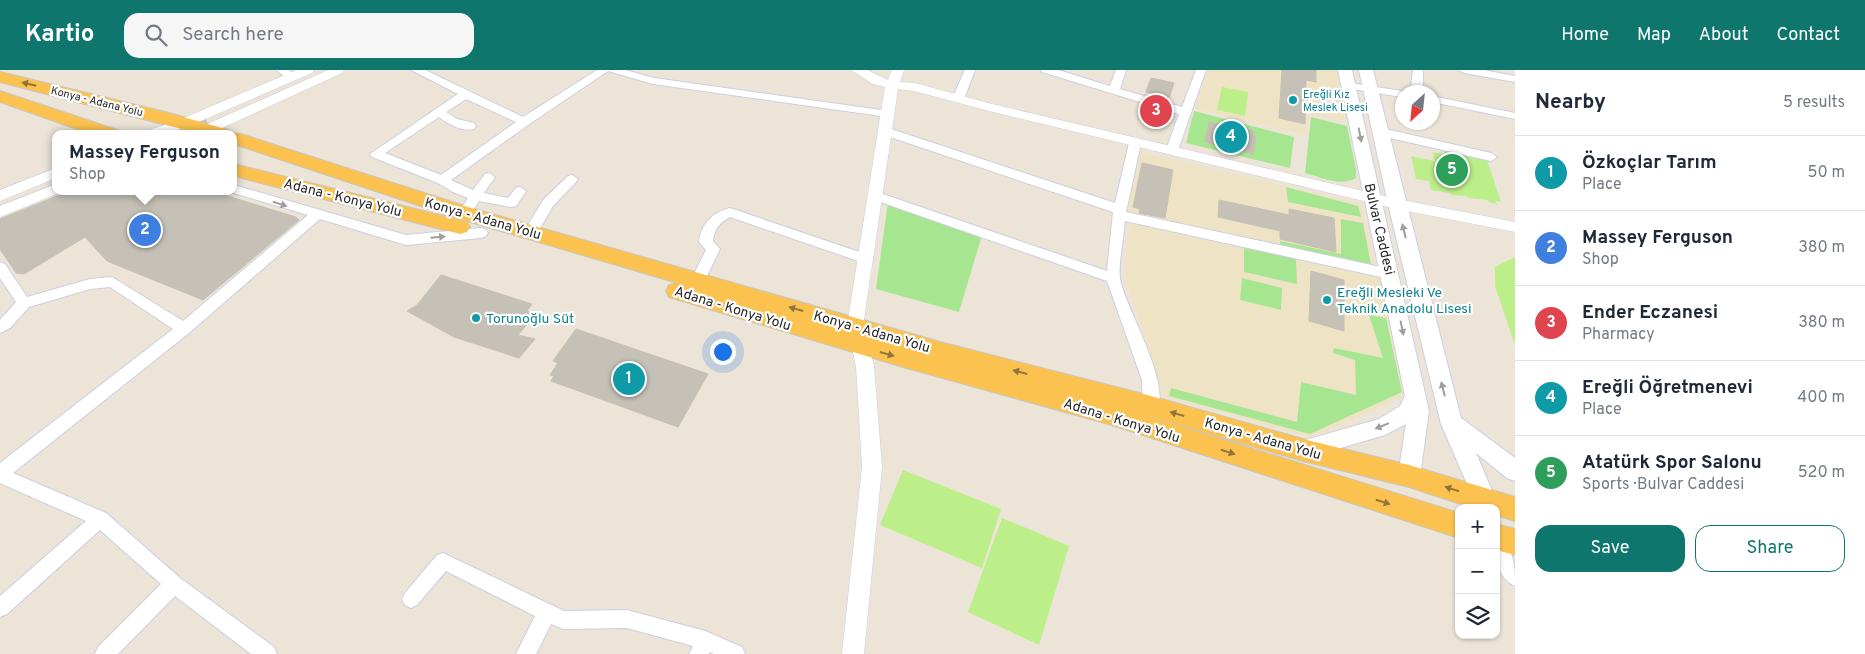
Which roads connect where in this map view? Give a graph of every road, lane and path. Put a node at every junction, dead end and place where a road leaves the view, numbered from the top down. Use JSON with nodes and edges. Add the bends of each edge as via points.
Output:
{"nodes":[{"id":1,"x":308,"y":70,"type":"edge"},
{"id":2,"x":323,"y":70,"type":"edge"},
{"id":3,"x":338,"y":70,"type":"edge"},
{"id":4,"x":416,"y":70,"type":"edge"},
{"id":5,"x":604,"y":70,"type":"edge"},
{"id":6,"x":614,"y":70,"type":"edge"},
{"id":7,"x":857,"y":70,"type":"edge"},
{"id":8,"x":970,"y":70,"type":"edge"},
{"id":9,"x":1046,"y":70,"type":"edge"},
{"id":10,"x":1121,"y":70,"type":"edge"},
{"id":11,"x":1200,"y":70,"type":"edge"},
{"id":12,"x":1366,"y":70,"type":"edge"},
{"id":13,"x":1418,"y":70,"type":"edge"},
{"id":14,"x":1464,"y":70,"type":"edge"},
{"id":15,"x":286,"y":74,"type":"edge"},
{"id":16,"x":0,"y":77,"type":"edge"},
{"id":17,"x":895,"y":78,"type":"edge"},
{"id":18,"x":1348,"y":78,"type":"edge"},
{"id":19,"x":1515,"y":79,"type":"edge"},
{"id":20,"x":1417,"y":85,"type":"edge"},
{"id":21,"x":1372,"y":90,"type":"junction"},
{"id":22,"x":1114,"y":91,"type":"junction"},
{"id":23,"x":467,"y":93,"type":"junction"},
{"id":24,"x":1395,"y":93,"type":"edge"},
{"id":25,"x":0,"y":96,"type":"edge"},
{"id":26,"x":958,"y":99,"type":"junction"},
{"id":27,"x":1440,"y":101,"type":"edge"},
{"id":28,"x":247,"y":110,"type":"junction"},
{"id":29,"x":439,"y":112,"type":"junction"},
{"id":30,"x":1186,"y":112,"type":"junction"},
{"id":31,"x":1515,"y":116,"type":"edge"},
{"id":32,"x":524,"y":122,"type":"junction"},
{"id":33,"x":887,"y":122,"type":"junction"},
{"id":34,"x":470,"y":126,"type":"dead end"},
{"id":35,"x":90,"y":130,"type":"edge"},
{"id":36,"x":160,"y":130,"type":"edge"},
{"id":37,"x":202,"y":130,"type":"edge"},
{"id":38,"x":209,"y":130,"type":"edge"},
{"id":39,"x":214,"y":130,"type":"tunnel mouth"},
{"id":40,"x":215,"y":130,"type":"tunnel mouth"},
{"id":41,"x":215,"y":130,"type":"tunnel mouth"},
{"id":42,"x":218,"y":130,"type":"tunnel mouth"},
{"id":43,"x":1381,"y":132,"type":"junction"},
{"id":44,"x":237,"y":138,"type":"edge"},
{"id":45,"x":1135,"y":143,"type":"junction"},
{"id":46,"x":1172,"y":150,"type":"junction"},
{"id":47,"x":1491,"y":157,"type":"dead end"},
{"id":48,"x":237,"y":171,"type":"edge"},
{"id":49,"x":52,"y":176,"type":"edge"},
{"id":50,"x":489,"y":177,"type":"dead end"},
{"id":51,"x":572,"y":179,"type":"dead end"},
{"id":52,"x":442,"y":180,"type":"junction"},
{"id":53,"x":52,"y":184,"type":"edge"},
{"id":54,"x":237,"y":190,"type":"edge"},
{"id":55,"x":52,"y":191,"type":"edge"},
{"id":56,"x":520,"y":191,"type":"dead end"},
{"id":57,"x":0,"y":196,"type":"edge"},
{"id":58,"x":876,"y":196,"type":"junction"},
{"id":59,"x":1372,"y":198,"type":"junction"},
{"id":60,"x":0,"y":204,"type":"edge"},
{"id":61,"x":470,"y":204,"type":"junction"},
{"id":62,"x":1397,"y":204,"type":"junction"},
{"id":63,"x":0,"y":212,"type":"edge"},
{"id":64,"x":1119,"y":212,"type":"junction"},
{"id":65,"x":316,"y":215,"type":"junction"},
{"id":66,"x":498,"y":220,"type":"junction"},
{"id":67,"x":1515,"y":227,"type":"edge"},
{"id":68,"x":531,"y":232,"type":"junction"},
{"id":69,"x":866,"y":260,"type":"junction"},
{"id":70,"x":0,"y":266,"type":"edge"},
{"id":71,"x":1390,"y":274,"type":"junction"},
{"id":72,"x":1113,"y":278,"type":"junction"},
{"id":73,"x":698,"y":280,"type":"junction"},
{"id":74,"x":24,"y":303,"type":"junction"},
{"id":75,"x":0,"y":327,"type":"edge"},
{"id":76,"x":184,"y":329,"type":"junction"},
{"id":77,"x":859,"y":336,"type":"junction"},
{"id":78,"x":1416,"y":395,"type":"junction"},
{"id":79,"x":1150,"y":406,"type":"junction"},
{"id":80,"x":1452,"y":424,"type":"junction"},
{"id":81,"x":1303,"y":450,"type":"junction"},
{"id":82,"x":1515,"y":471,"type":"edge"},
{"id":83,"x":0,"y":474,"type":"edge"},
{"id":84,"x":1409,"y":476,"type":"junction"},
{"id":85,"x":1485,"y":504,"type":"edge"},
{"id":86,"x":1500,"y":506,"type":"edge"},
{"id":87,"x":1515,"y":509,"type":"edge"},
{"id":88,"x":1413,"y":512,"type":"junction"},
{"id":89,"x":100,"y":519,"type":"junction"},
{"id":90,"x":1455,"y":525,"type":"edge"},
{"id":91,"x":1500,"y":538,"type":"edge"},
{"id":92,"x":1515,"y":542,"type":"edge"},
{"id":93,"x":1498,"y":549,"type":"edge"},
{"id":94,"x":1515,"y":577,"type":"edge"},
{"id":95,"x":174,"y":584,"type":"junction"},
{"id":96,"x":411,"y":599,"type":"dead end"},
{"id":97,"x":0,"y":608,"type":"edge"},
{"id":98,"x":547,"y":612,"type":"junction"},
{"id":99,"x":702,"y":647,"type":"edge"},
{"id":100,"x":105,"y":654,"type":"edge"},
{"id":101,"x":267,"y":654,"type":"edge"},
{"id":102,"x":526,"y":654,"type":"edge"},
{"id":103,"x":735,"y":654,"type":"edge"},
{"id":104,"x":853,"y":654,"type":"edge"}],
"edges":[{"from":1,"to":15,"type":"street"},
{"from":2,"to":40,"type":"street"},
{"from":3,"to":28,"type":"street"},
{"from":4,"to":23,"type":"street"},
{"from":5,"to":32,"type":"street"},
{"from":6,"to":33,"type":"street","via":[[654,81]]},
{"from":7,"to":17,"type":"street","via":[[878,81]]},
{"from":8,"to":26,"type":"street"},
{"from":9,"to":22,"type":"street"},
{"from":10,"to":22,"type":"street"},
{"from":11,"to":30,"type":"street"},
{"from":12,"to":21,"type":"main road"},
{"from":13,"to":20,"type":"street"},
{"from":14,"to":19,"type":"street"},
{"from":15,"to":39,"type":"street"},
{"from":38,"to":16,"type":"highway","name":"Konya - Adana Yolu","one_way":true},
{"from":17,"to":26,"type":"street"},
{"from":17,"to":33,"type":"street"},
{"from":18,"to":21,"type":"street"},
{"from":18,"to":59,"type":"main road","name":"Bulvar Caddesi","one_way":true},
{"from":21,"to":24,"type":"street"},
{"from":21,"to":43,"type":"main road"},
{"from":22,"to":30,"type":"street"},
{"from":23,"to":29,"type":"street"},
{"from":23,"to":32,"type":"street"},
{"from":25,"to":35,"type":"highway"},
{"from":26,"to":45,"type":"street"},
{"from":27,"to":31,"type":"street"},
{"from":28,"to":41,"type":"street"},
{"from":28,"to":42,"type":"street","via":[[236,126]]},
{"from":29,"to":34,"type":"street","via":[[452,122]]},
{"from":29,"to":52,"type":"street","via":[[376,154]]},
{"from":30,"to":46,"type":"street"},
{"from":32,"to":52,"type":"street"},
{"from":33,"to":58,"type":"street"},
{"from":33,"to":64,"type":"street"},
{"from":36,"to":37,"type":"street","via":[[167,127]]},
{"from":43,"to":47,"type":"street"},
{"from":43,"to":62,"type":"main road"},
{"from":44,"to":61,"type":"highway","name":"Konya - Adana Yolu"},
{"from":45,"to":46,"type":"street"},
{"from":45,"to":64,"type":"street"},
{"from":46,"to":59,"type":"street"},
{"from":48,"to":66,"type":"highway","name":"Adana - Konya Yolu"},
{"from":49,"to":57,"type":"street"},
{"from":50,"to":61,"type":"street"},
{"from":51,"to":68,"type":"street","via":[[548,203]]},
{"from":52,"to":61,"type":"street"},
{"from":53,"to":60,"type":"street"},
{"from":54,"to":65,"type":"street","one_way":true},
{"from":55,"to":63,"type":"street"},
{"from":56,"to":66,"type":"street"},
{"from":58,"to":69,"type":"street"},
{"from":58,"to":72,"type":"street"},
{"from":59,"to":62,"type":"street"},
{"from":59,"to":71,"type":"main road","name":"Bulvar Caddesi"},
{"from":61,"to":66,"type":"highway","name":"Konya - Adana Yolu"},
{"from":62,"to":67,"type":"street"},
{"from":80,"to":62,"type":"main road","one_way":true},
{"from":64,"to":71,"type":"street"},
{"from":64,"to":72,"type":"street"},
{"from":65,"to":66,"type":"street","one_way":true,"via":[[406,240]]},
{"from":65,"to":76,"type":"street"},
{"from":66,"to":68,"type":"highway","name":"Konya - Adana Yolu"},
{"from":66,"to":77,"type":"highway","name":"Adana - Konya Yolu"},
{"from":68,"to":73,"type":"highway","name":"Konya - Adana Yolu"},
{"from":69,"to":73,"type":"street","via":[[730,212],[719,216],[706,233],[706,242],[713,249]]},
{"from":69,"to":77,"type":"street"},
{"from":70,"to":74,"type":"street"},
{"from":71,"to":78,"type":"main road","name":"Bulvar Caddesi","one_way":true},
{"from":72,"to":79,"type":"street","via":[[1150,380]]},
{"from":77,"to":73,"type":"highway","name":"Konya - Adana Yolu","one_way":true},
{"from":74,"to":75,"type":"street"},
{"from":74,"to":76,"type":"street","via":[[90,284],[112,282]]},
{"from":76,"to":83,"type":"street"},
{"from":79,"to":77,"type":"highway","name":"Konya - Adana Yolu","one_way":true,"via":[[940,351]]},
{"from":77,"to":88,"type":"highway","name":"Adana - Konya Yolu","one_way":true},
{"from":77,"to":104,"type":"street","via":[[872,467]]},
{"from":78,"to":81,"type":"main road","one_way":true,"via":[[1408,412],[1385,426]]},
{"from":78,"to":84,"type":"main road","name":"Bulvar Caddesi","via":[[1419,411]]},
{"from":81,"to":79,"type":"highway","name":"Konya - Adana Yolu","one_way":true},
{"from":80,"to":82,"type":"main road"},
{"from":80,"to":85,"type":"main road"},
{"from":81,"to":84,"type":"highway","name":"Konya - Adana Yolu"},
{"from":83,"to":89,"type":"street"},
{"from":85,"to":84,"type":"highway","name":"Konya - Adana Yolu","one_way":true},
{"from":84,"to":88,"type":"highway"},
{"from":86,"to":87,"type":"highway","name":"Konya - Adana Yolu"},
{"from":88,"to":90,"type":"highway","name":"Adana - Konya Yolu"},
{"from":89,"to":95,"type":"street"},
{"from":89,"to":97,"type":"street"},
{"from":91,"to":92,"type":"highway"},
{"from":93,"to":94,"type":"street"},
{"from":95,"to":100,"type":"street"},
{"from":95,"to":101,"type":"street"},
{"from":96,"to":98,"type":"street","via":[[443,561]]},
{"from":98,"to":99,"type":"street","via":[[563,620],[627,619]]},
{"from":98,"to":102,"type":"street"},
{"from":99,"to":103,"type":"street"}]}
